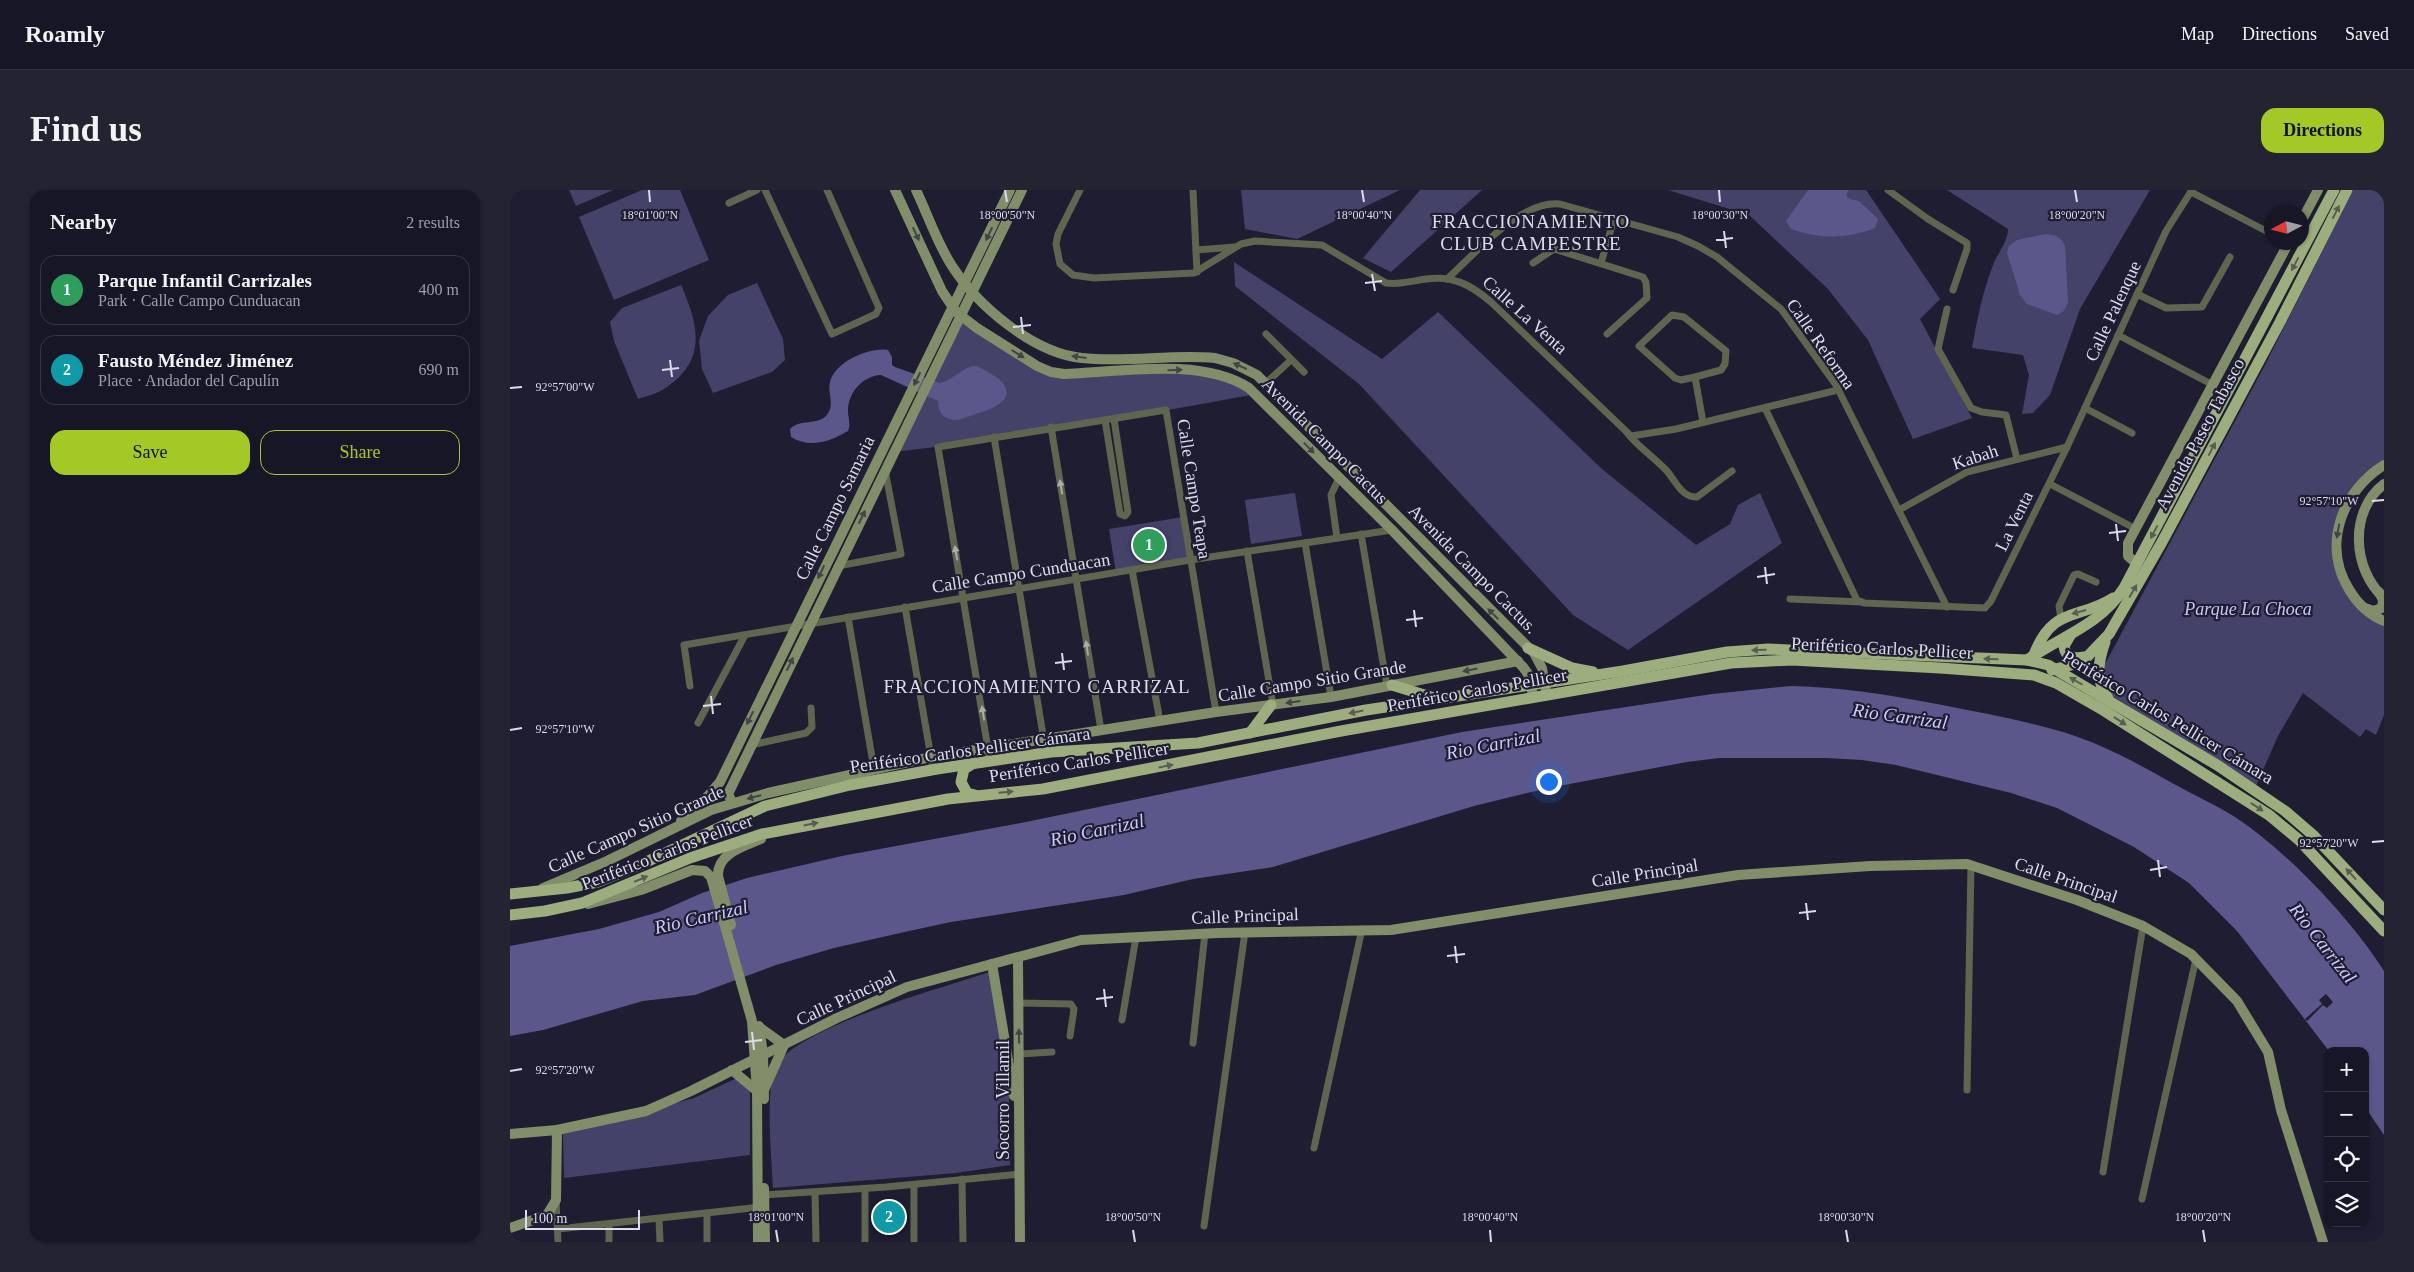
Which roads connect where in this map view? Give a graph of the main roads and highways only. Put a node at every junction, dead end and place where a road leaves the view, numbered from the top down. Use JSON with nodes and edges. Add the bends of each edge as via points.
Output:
{"nodes":[{"id":1,"x":2334,"y":190,"type":"edge"},
{"id":2,"x":2347,"y":190,"type":"edge"},
{"id":3,"x":2122,"y":591,"type":"junction"},
{"id":4,"x":2071,"y":634,"type":"junction"},
{"id":5,"x":2109,"y":634,"type":"junction"},
{"id":6,"x":1528,"y":648,"type":"road end"},
{"id":7,"x":2087,"y":657,"type":"junction"},
{"id":8,"x":2039,"y":663,"type":"junction"},
{"id":9,"x":2057,"y":670,"type":"junction"},
{"id":10,"x":1602,"y":674,"type":"junction"},
{"id":11,"x":1390,"y":685,"type":"road end"},
{"id":12,"x":1438,"y":700,"type":"junction"},
{"id":13,"x":2110,"y":700,"type":"junction"},
{"id":14,"x":1272,"y":705,"type":"road end"},
{"id":15,"x":1250,"y":733,"type":"junction"},
{"id":16,"x":972,"y":764,"type":"junction"},
{"id":17,"x":935,"y":769,"type":"junction"},
{"id":18,"x":976,"y":795,"type":"junction"},
{"id":19,"x":948,"y":799,"type":"junction"},
{"id":20,"x":510,"y":894,"type":"edge"},
{"id":21,"x":2381,"y":905,"type":"edge"},
{"id":22,"x":510,"y":915,"type":"edge"},
{"id":23,"x":2384,"y":931,"type":"edge"}],
"edges":[{"from":1,"to":3,"type":"main road","name":"Avenida Paseo Tabasco","one_way":true},
{"from":5,"to":2,"type":"main road","name":"Avenida Paseo Tabasco","one_way":true,"via":[[2162,542]]},
{"from":3,"to":4,"type":"main road","name":"Avenida Paseo Tabasco","via":[[2104,613]]},
{"from":3,"to":8,"type":"main road","one_way":true,"via":[[2104,604],[2061,619],[2040,641]]},
{"from":4,"to":7,"type":"main road","via":[[2064,646],[2066,653],[2072,657]]},
{"from":4,"to":8,"type":"main road","name":"Avenida Paseo Tabasco"},
{"from":5,"to":7,"type":"main road","name":"Avenida Paseo Tabasco"},
{"from":5,"to":13,"type":"main road","via":[[2098,674],[2102,690]]},
{"from":6,"to":10,"type":"main road","via":[[1572,668]]},
{"from":7,"to":9,"type":"main road","name":"Avenida Paseo Tabasco"},
{"from":8,"to":9,"type":"main road","name":"Periférico Carlos Pellicer Cámara"},
{"from":8,"to":10,"type":"main road","name":"Periférico Carlos Pellicer Cámara","one_way":true,"via":[[1748,650]]},
{"from":18,"to":8,"type":"main road","name":"Periférico Carlos Pellicer","one_way":true,"via":[[1043,789],[1547,694],[1731,663],[1771,660],[2012,674]]},
{"from":8,"to":23,"type":"main road","name":"Periférico Carlos Pellicer","one_way":true,"via":[[2103,710],[2269,815],[2299,840]]},
{"from":13,"to":9,"type":"main road","name":"Periférico Carlos Pellicer Cámara","one_way":true},
{"from":10,"to":12,"type":"main road","name":"Periférico Carlos Pellicer Cámara"},
{"from":11,"to":12,"type":"main road"},
{"from":12,"to":15,"type":"main road","name":"Periférico Carlos Pellicer Cámara","one_way":true,"via":[[1366,710]]},
{"from":21,"to":13,"type":"main road","name":"Periférico Carlos Pellicer Cámara","one_way":true,"via":[[2285,811]]},
{"from":14,"to":15,"type":"main road"},
{"from":15,"to":16,"type":"main road","name":"Periférico Carlos Pellicer Cámara","via":[[1198,743],[1046,753]]},
{"from":16,"to":17,"type":"main road","name":"Periférico Carlos Pellicer Cámara"},
{"from":16,"to":18,"type":"main road","via":[[962,773],[961,782],[967,793]]},
{"from":17,"to":19,"type":"main road","via":[[954,778],[956,790]]},
{"from":17,"to":20,"type":"main road","name":"Periférico Carlos Pellicer Cámara","via":[[772,804],[605,879],[581,886]]},
{"from":18,"to":19,"type":"main road","name":"Periférico Carlos Pellicer"},
{"from":22,"to":19,"type":"main road","name":"Periférico Carlos Pellicer","one_way":true,"via":[[564,908],[603,896],[738,840]]}]}
